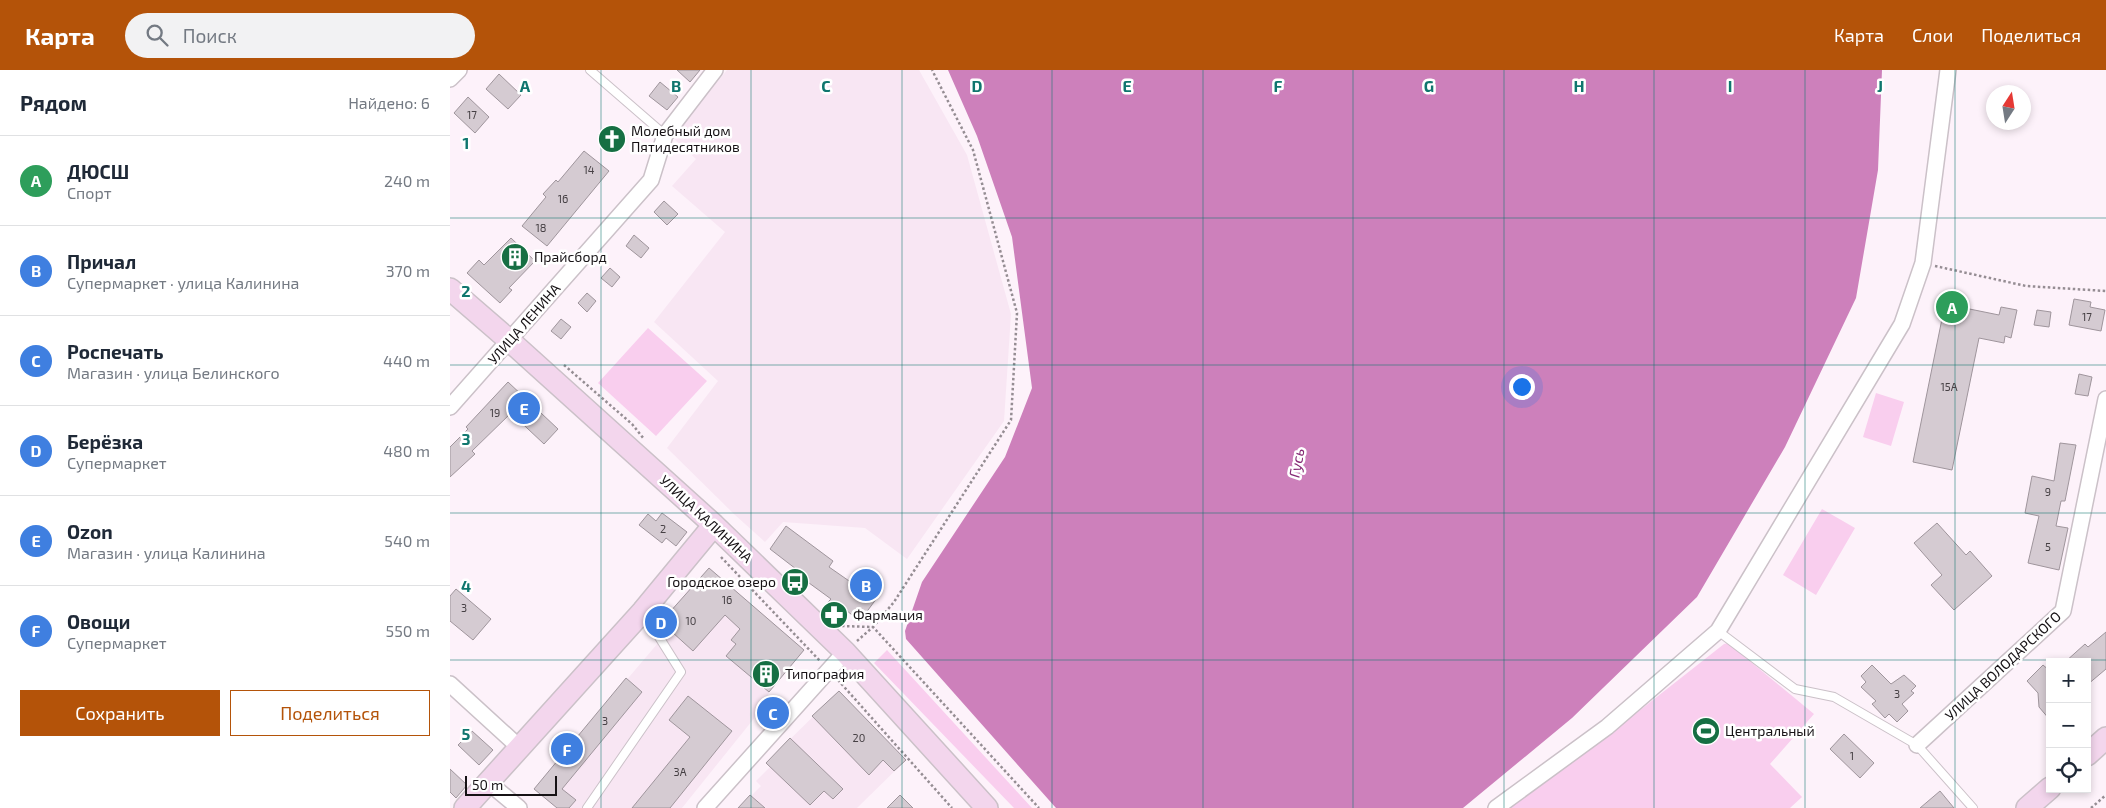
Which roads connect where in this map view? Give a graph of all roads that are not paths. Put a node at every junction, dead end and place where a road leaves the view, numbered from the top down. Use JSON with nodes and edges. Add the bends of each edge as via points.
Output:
{"nodes":[{"id":1,"x":459,"y":70,"type":"edge"},
{"id":2,"x":590,"y":70,"type":"edge"},
{"id":3,"x":715,"y":70,"type":"edge"},
{"id":4,"x":1948,"y":70,"type":"edge"},
{"id":5,"x":450,"y":80,"type":"edge"},
{"id":6,"x":664,"y":135,"type":"junction"},
{"id":7,"x":450,"y":290,"type":"edge"},
{"id":8,"x":510,"y":341,"type":"junction"},
{"id":9,"x":2106,"y":399,"type":"edge"},
{"id":10,"x":450,"y":407,"type":"edge"},
{"id":11,"x":714,"y":525,"type":"junction"},
{"id":12,"x":643,"y":611,"type":"junction"},
{"id":13,"x":1718,"y":631,"type":"junction"},
{"id":14,"x":845,"y":652,"type":"junction"},
{"id":15,"x":450,"y":684,"type":"edge"},
{"id":16,"x":2106,"y":738,"type":"edge"},
{"id":17,"x":1917,"y":746,"type":"junction"},
{"id":18,"x":520,"y":748,"type":"junction"},
{"id":19,"x":2091,"y":751,"type":"edge"},
{"id":20,"x":489,"y":783,"type":"junction"},
{"id":21,"x":2046,"y":791,"type":"edge"},
{"id":22,"x":465,"y":808,"type":"edge"},
{"id":23,"x":519,"y":808,"type":"edge"},
{"id":24,"x":587,"y":808,"type":"edge"},
{"id":25,"x":705,"y":808,"type":"edge"},
{"id":26,"x":987,"y":808,"type":"edge"},
{"id":27,"x":1496,"y":808,"type":"edge"},
{"id":28,"x":1973,"y":808,"type":"edge"},
{"id":29,"x":2027,"y":808,"type":"edge"}],
"edges":[{"from":1,"to":5,"type":"street"},
{"from":2,"to":6,"type":"lane"},
{"from":3,"to":6,"type":"street","name":"УЛИЦА ЛЕНИНА"},
{"from":4,"to":13,"type":"street","via":[[1923,263],[1902,324]]},
{"from":6,"to":8,"type":"street","name":"УЛИЦА ЛЕНИНА","via":[[651,180]]},
{"from":7,"to":8,"type":"main road","name":"УЛИЦА КАЛИНИНА"},
{"from":8,"to":10,"type":"street","name":"УЛИЦА ЛЕНИНА"},
{"from":8,"to":11,"type":"main road","name":"УЛИЦА КАЛИНИНА"},
{"from":9,"to":17,"type":"street","name":"УЛИЦА ВОЛОДАРСКОГО","via":[[2063,611]]},
{"from":11,"to":12,"type":"main road"},
{"from":11,"to":14,"type":"main road","name":"УЛИЦА КАЛИНИНА"},
{"from":12,"to":18,"type":"main road"},
{"from":12,"to":24,"type":"lane","via":[[681,672]]},
{"from":13,"to":17,"type":"lane","via":[[1795,690],[1834,697]]},
{"from":13,"to":27,"type":"street","via":[[1608,727]]},
{"from":14,"to":25,"type":"street"},
{"from":14,"to":26,"type":"main road","name":"УЛИЦА КАЛИНИНА"},
{"from":15,"to":18,"type":"street"},
{"from":16,"to":19,"type":"main road"},
{"from":17,"to":28,"type":"lane"},
{"from":18,"to":20,"type":"main road"},
{"from":20,"to":22,"type":"main road"},
{"from":20,"to":23,"type":"street"},
{"from":21,"to":29,"type":"main road"}]}
